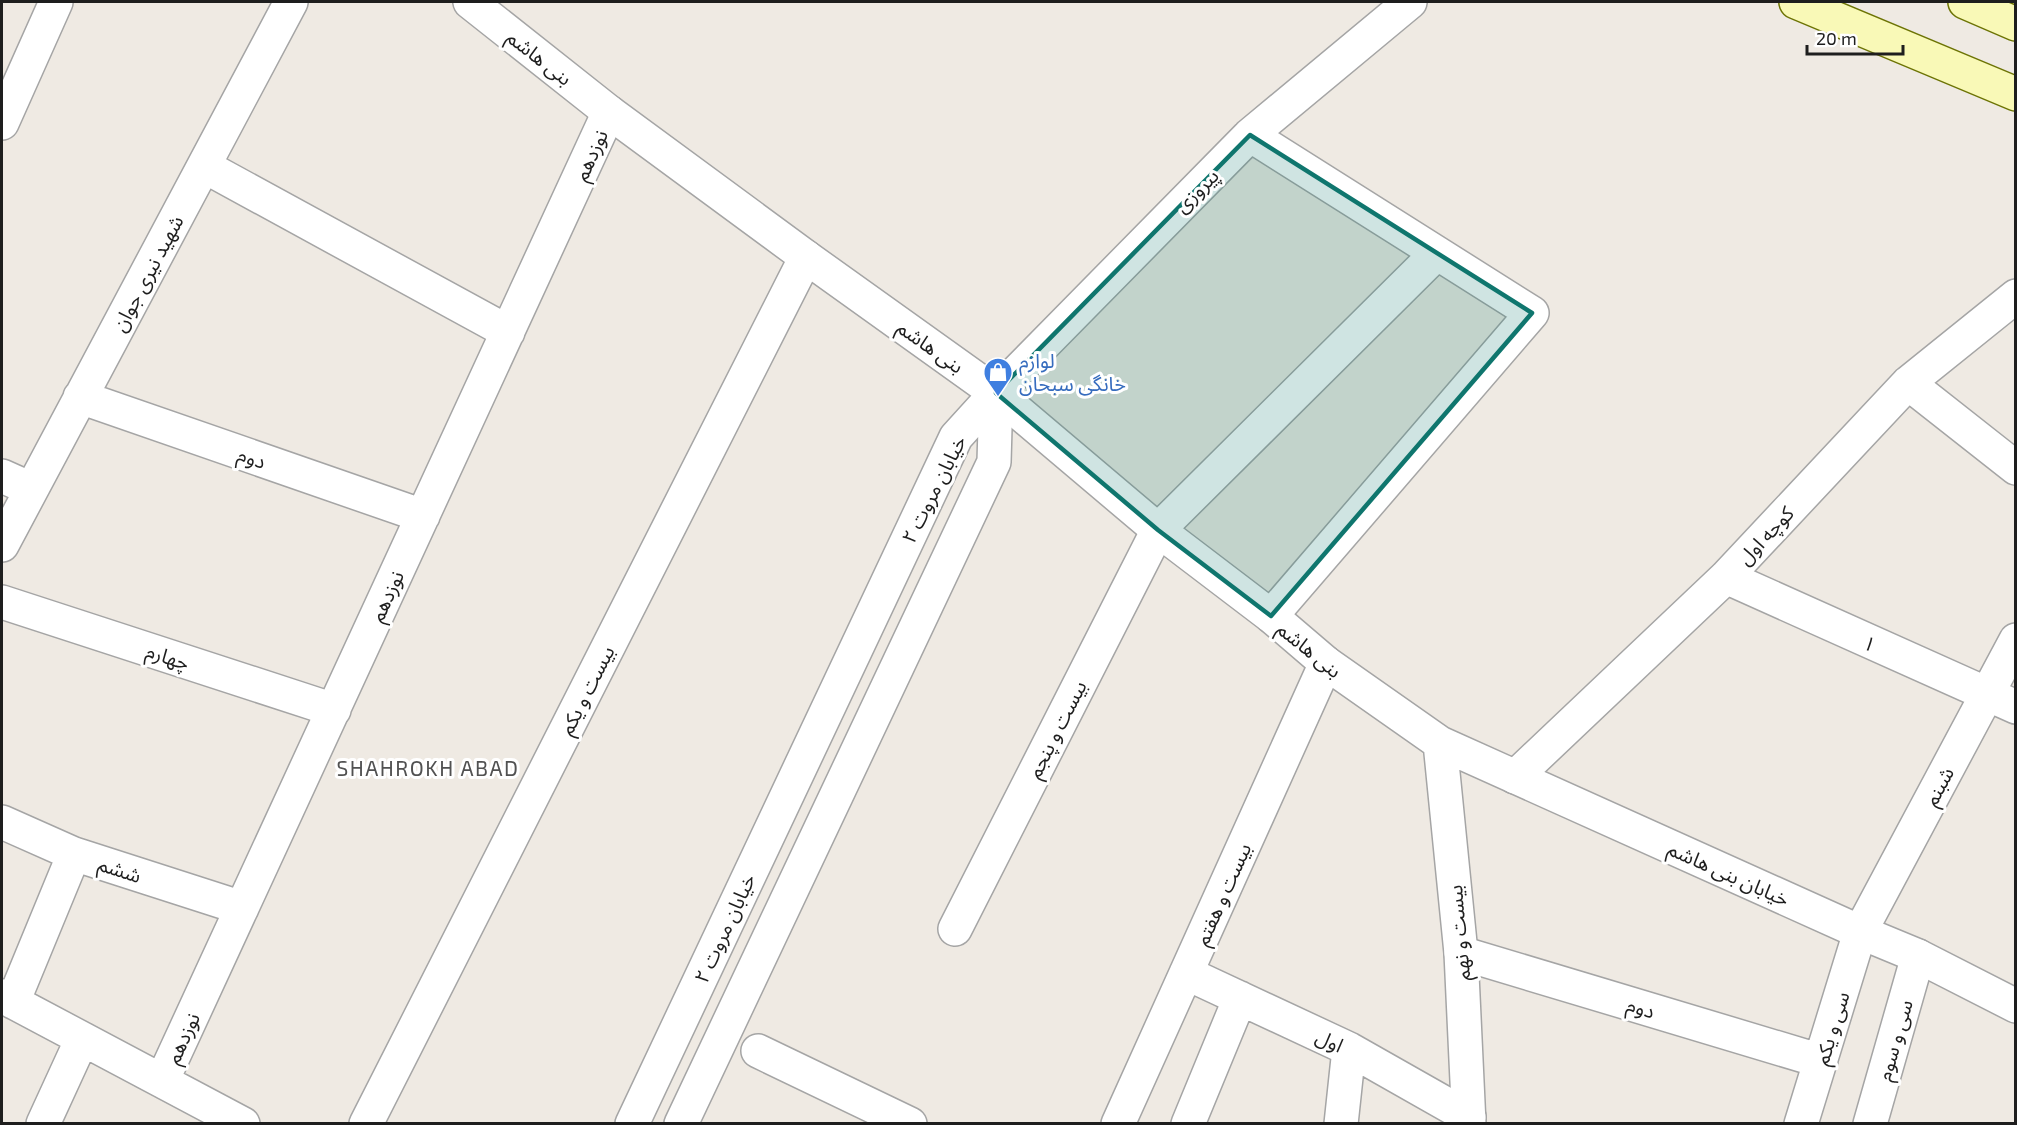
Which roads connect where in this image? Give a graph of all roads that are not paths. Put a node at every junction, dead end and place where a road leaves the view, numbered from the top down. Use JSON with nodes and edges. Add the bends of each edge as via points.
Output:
{"nodes":[{"id":1,"x":56,"y":2,"type":"edge"},
{"id":2,"x":291,"y":2,"type":"edge"},
{"id":3,"x":471,"y":2,"type":"edge"},
{"id":4,"x":1410,"y":2,"type":"edge"},
{"id":5,"x":1796,"y":2,"type":"edge"},
{"id":6,"x":1965,"y":2,"type":"edge"},
{"id":7,"x":2016,"y":24,"type":"edge"},
{"id":8,"x":2016,"y":94,"type":"edge"},
{"id":9,"x":609,"y":112,"type":"junction"},
{"id":10,"x":2,"y":123,"type":"edge"},
{"id":11,"x":1250,"y":135,"type":"junction"},
{"id":12,"x":204,"y":166,"type":"junction"},
{"id":13,"x":1437,"y":253,"type":"junction"},
{"id":14,"x":806,"y":257,"type":"junction"},
{"id":15,"x":2016,"y":296,"type":"edge"},
{"id":16,"x":508,"y":332,"type":"junction"},
{"id":17,"x":1908,"y":383,"type":"junction"},
{"id":18,"x":996,"y":393,"type":"junction"},
{"id":19,"x":80,"y":397,"type":"junction"},
{"id":20,"x":2016,"y":468,"type":"edge"},
{"id":21,"x":2,"y":476,"type":"edge"},
{"id":22,"x":31,"y":489,"type":"junction"},
{"id":23,"x":423,"y":516,"type":"junction"},
{"id":24,"x":1158,"y":530,"type":"junction"},
{"id":25,"x":2,"y":544,"type":"edge"},
{"id":26,"x":1726,"y":577,"type":"junction"},
{"id":27,"x":2,"y":602,"type":"edge"},
{"id":28,"x":1270,"y":616,"type":"junction"},
{"id":29,"x":2016,"y":640,"type":"edge"},
{"id":30,"x":1326,"y":663,"type":"junction"},
{"id":31,"x":2001,"y":702,"type":"edge"},
{"id":32,"x":334,"y":710,"type":"junction"},
{"id":33,"x":1440,"y":743,"type":"junction"},
{"id":34,"x":1515,"y":777,"type":"junction"},
{"id":35,"x":2,"y":822,"type":"edge"},
{"id":36,"x":74,"y":854,"type":"junction"},
{"id":37,"x":242,"y":908,"type":"junction"},
{"id":38,"x":954,"y":929,"type":"dead end"},
{"id":39,"x":1860,"y":932,"type":"junction"},
{"id":40,"x":1461,"y":953,"type":"junction"},
{"id":41,"x":1918,"y":956,"type":"junction"},
{"id":42,"x":1186,"y":973,"type":"junction"},
{"id":43,"x":1240,"y":998,"type":"junction"},
{"id":44,"x":7,"y":999,"type":"edge"},
{"id":45,"x":2016,"y":1006,"type":"edge"},
{"id":46,"x":82,"y":1039,"type":"junction"},
{"id":47,"x":1349,"y":1048,"type":"junction"},
{"id":48,"x":758,"y":1051,"type":"dead end"},
{"id":49,"x":1821,"y":1061,"type":"junction"},
{"id":50,"x":162,"y":1081,"type":"junction"},
{"id":51,"x":1469,"y":1120,"type":"edge"},
{"id":52,"x":43,"y":1124,"type":"edge"},
{"id":53,"x":243,"y":1124,"type":"edge"},
{"id":54,"x":366,"y":1124,"type":"edge"},
{"id":55,"x":632,"y":1124,"type":"edge"},
{"id":56,"x":681,"y":1124,"type":"edge"},
{"id":57,"x":910,"y":1124,"type":"edge"},
{"id":58,"x":1118,"y":1124,"type":"edge"},
{"id":59,"x":1188,"y":1124,"type":"edge"},
{"id":60,"x":1341,"y":1124,"type":"edge"},
{"id":61,"x":1801,"y":1124,"type":"edge"},
{"id":62,"x":1870,"y":1124,"type":"edge"}],
"edges":[{"from":1,"to":10,"type":"street"},
{"from":2,"to":12,"type":"street","name":"شهید نیری جوان"},
{"from":3,"to":9,"type":"street","name":"بنی هاشم"},
{"from":4,"to":11,"type":"street","name":"پیروزی"},
{"from":5,"to":8,"type":"main road"},
{"from":6,"to":7,"type":"main road"},
{"from":9,"to":14,"type":"street","name":"بنی هاشم"},
{"from":9,"to":16,"type":"street","name":"نوزدهم"},
{"from":11,"to":13,"type":"street"},
{"from":11,"to":18,"type":"street","name":"پیروزی"},
{"from":12,"to":16,"type":"street"},
{"from":12,"to":19,"type":"street","name":"شهید نیری جوان"},
{"from":13,"to":24,"type":"street","name":"بیست و پنجم"},
{"from":13,"to":28,"type":"street","via":[[1532,313]]},
{"from":14,"to":18,"type":"street","name":"بنی هاشم"},
{"from":14,"to":54,"type":"street","name":"بیست و یکم"},
{"from":15,"to":17,"type":"street","name":"کوچه اول"},
{"from":16,"to":23,"type":"street","name":"نوزدهم"},
{"from":17,"to":20,"type":"street"},
{"from":17,"to":26,"type":"street","name":"کوچه اول"},
{"from":18,"to":24,"type":"street","name":"بنی هاشم"},
{"from":18,"to":55,"type":"street","name":"خیابان مروت ۲","via":[[956,437]]},
{"from":18,"to":56,"type":"street","name":"خیابان مروت ۲","via":[[994,462]]},
{"from":19,"to":22,"type":"street","name":"شهید نیری جوان"},
{"from":19,"to":23,"type":"street","name":"دوم"},
{"from":21,"to":22,"type":"street"},
{"from":22,"to":25,"type":"street","name":"شهید نیری جوان"},
{"from":23,"to":32,"type":"street","name":"نوزدهم"},
{"from":24,"to":28,"type":"street","name":"بنی هاشم"},
{"from":24,"to":38,"type":"street","name":"بیست و پنجم"},
{"from":26,"to":31,"type":"street","name":"۱"},
{"from":26,"to":34,"type":"street","name":"کوچه اول"},
{"from":27,"to":32,"type":"street","name":"چهارم"},
{"from":28,"to":30,"type":"street","name":"بنی هاشم"},
{"from":29,"to":31,"type":"street","name":"شبنم"},
{"from":30,"to":33,"type":"street","name":"بنی هاشم"},
{"from":30,"to":42,"type":"street","name":"بیست و هفتم"},
{"from":31,"to":39,"type":"street","name":"شبنم"},
{"from":32,"to":37,"type":"street","name":"نوزدهم"},
{"from":33,"to":34,"type":"street","name":"خیابان بنی هاشم"},
{"from":33,"to":40,"type":"street","name":"بیست و نهم"},
{"from":34,"to":39,"type":"street","name":"خیابان بنی هاشم"},
{"from":35,"to":36,"type":"street","name":"ششم"},
{"from":36,"to":37,"type":"street","name":"ششم"},
{"from":36,"to":44,"type":"street"},
{"from":37,"to":50,"type":"street","name":"نوزدهم"},
{"from":39,"to":41,"type":"street","name":"خیابان بنی هاشم"},
{"from":39,"to":49,"type":"street","name":"سی و یکم"},
{"from":40,"to":49,"type":"street","name":"دوم"},
{"from":40,"to":51,"type":"street","name":"بیست و نهم"},
{"from":41,"to":45,"type":"street","name":"خیابان بنی هاشم"},
{"from":41,"to":62,"type":"street","name":"سی و سوم"},
{"from":42,"to":43,"type":"street","name":"اول"},
{"from":42,"to":58,"type":"street","name":"بیست و هفتم"},
{"from":43,"to":47,"type":"street","name":"اول"},
{"from":43,"to":59,"type":"street"},
{"from":44,"to":46,"type":"street"},
{"from":46,"to":50,"type":"street"},
{"from":46,"to":52,"type":"street"},
{"from":47,"to":51,"type":"street","name":"اول"},
{"from":47,"to":60,"type":"street"},
{"from":48,"to":57,"type":"street"},
{"from":49,"to":61,"type":"street","name":"سی و یکم"},
{"from":50,"to":53,"type":"street"}]}
